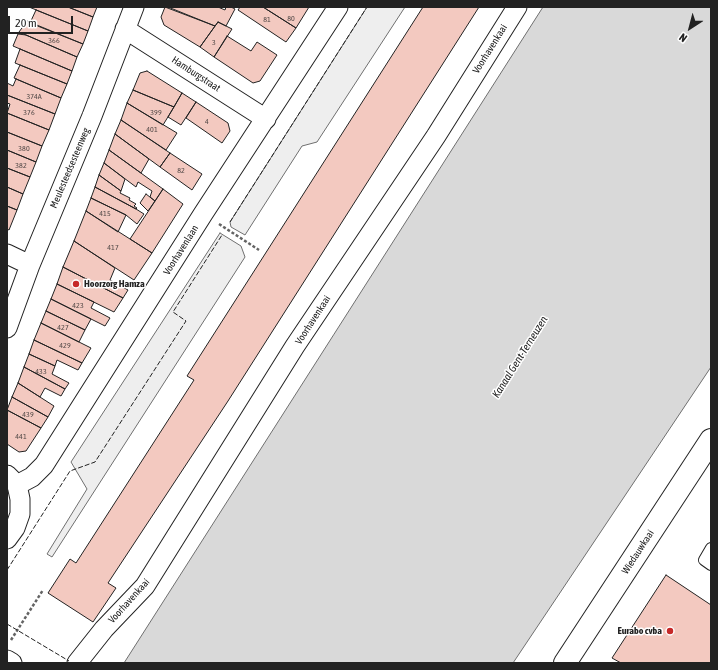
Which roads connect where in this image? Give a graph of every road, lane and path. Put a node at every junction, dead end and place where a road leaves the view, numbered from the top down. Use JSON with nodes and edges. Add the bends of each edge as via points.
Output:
{"nodes":[{"id":1,"x":134,"y":7,"type":"edge"},
{"id":2,"x":338,"y":7,"type":"edge"},
{"id":3,"x":517,"y":7,"type":"edge"},
{"id":4,"x":125,"y":29,"type":"junction"},
{"id":5,"x":266,"y":119,"type":"junction"},
{"id":6,"x":203,"y":214,"type":"junction"},
{"id":7,"x":259,"y":250,"type":"dead end"},
{"id":8,"x":7,"y":254,"type":"edge"},
{"id":9,"x":30,"y":265,"type":"junction"},
{"id":10,"x":7,"y":328,"type":"edge"},
{"id":11,"x":708,"y":450,"type":"edge"},
{"id":12,"x":12,"y":480,"type":"edge"},
{"id":13,"x":7,"y":540,"type":"edge"},
{"id":14,"x":711,"y":548,"type":"edge"},
{"id":15,"x":711,"y":565,"type":"edge"},
{"id":16,"x":43,"y":590,"type":"dead end"},
{"id":17,"x":8,"y":652,"type":"edge"},
{"id":18,"x":12,"y":663,"type":"edge"},
{"id":19,"x":77,"y":663,"type":"edge"},
{"id":20,"x":566,"y":663,"type":"edge"}],
"edges":[{"from":1,"to":4,"type":"street","name":"Meulesteedsesteenweg"},
{"from":2,"to":5,"type":"street","name":"Voorhavenlaan"},
{"from":3,"to":19,"type":"street","name":"Voorhavenkaai","via":[[436,136],[296,346],[145,586],[104,629]]},
{"from":4,"to":5,"type":"street","name":"Hamburgstraat"},
{"from":4,"to":9,"type":"street","name":"Meulesteedsesteenweg"},
{"from":5,"to":6,"type":"street","name":"Voorhavenlaan"},
{"from":6,"to":7,"type":"path"},
{"from":6,"to":12,"type":"street","name":"Voorhavenlaan","via":[[44,465],[32,477]]},
{"from":8,"to":9,"type":"street"},
{"from":9,"to":10,"type":"street","name":"Meulesteedsesteenweg"},
{"from":11,"to":20,"type":"main road","name":"Wiedauwkaai"},
{"from":12,"to":13,"type":"street","via":[[20,499],[20,514]]},
{"from":14,"to":15,"type":"lane","via":[[704,560]]},
{"from":16,"to":17,"type":"path"},
{"from":17,"to":18,"type":"street"}]}
